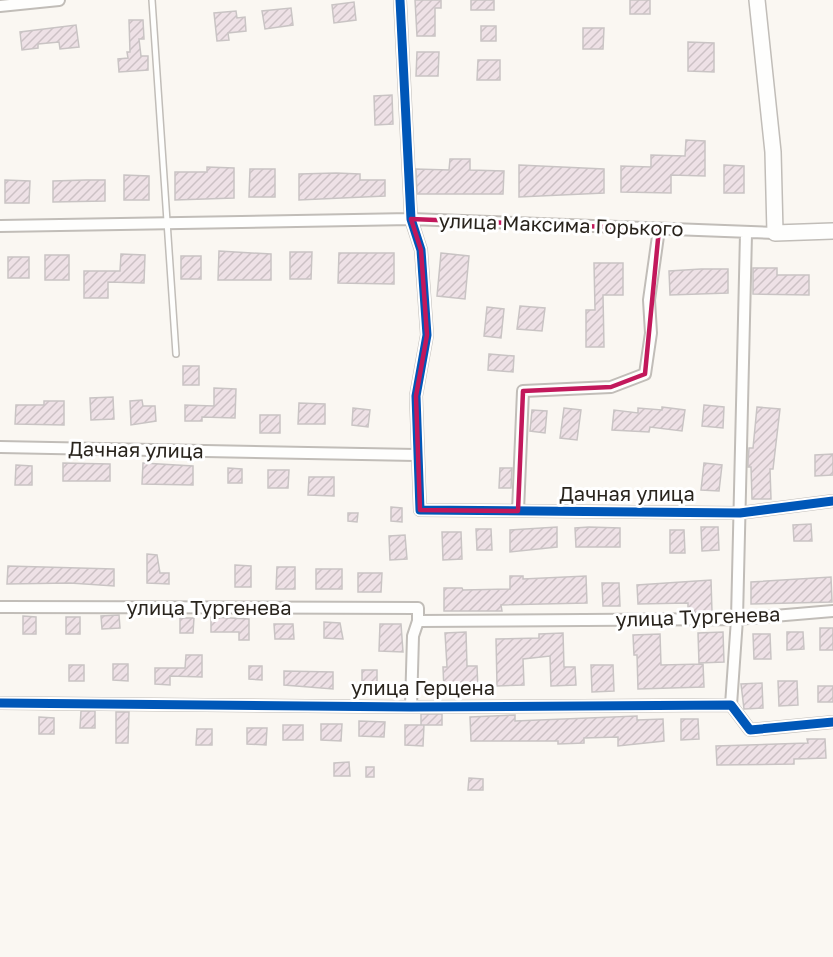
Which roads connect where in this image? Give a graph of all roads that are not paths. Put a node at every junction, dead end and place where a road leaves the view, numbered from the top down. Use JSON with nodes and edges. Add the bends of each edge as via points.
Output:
{"nodes":[{"id":1,"x":58,"y":0,"type":"edge"},
{"id":2,"x":152,"y":0,"type":"edge"},
{"id":3,"x":400,"y":0,"type":"edge"},
{"id":4,"x":757,"y":0,"type":"edge"},
{"id":5,"x":0,"y":6,"type":"edge"},
{"id":6,"x":411,"y":219,"type":"junction"},
{"id":7,"x":165,"y":224,"type":"junction"},
{"id":8,"x":0,"y":226,"type":"edge"},
{"id":9,"x":659,"y":229,"type":"junction"},
{"id":10,"x":833,"y":231,"type":"edge"},
{"id":11,"x":775,"y":233,"type":"junction"},
{"id":12,"x":746,"y":234,"type":"junction"},
{"id":13,"x":176,"y":354,"type":"dead end"},
{"id":14,"x":0,"y":447,"type":"edge"},
{"id":15,"x":416,"y":456,"type":"junction"},
{"id":16,"x":833,"y":501,"type":"edge"},
{"id":17,"x":518,"y":511,"type":"junction"},
{"id":18,"x":740,"y":513,"type":"junction"},
{"id":19,"x":0,"y":607,"type":"edge"},
{"id":20,"x":833,"y":611,"type":"edge"},
{"id":21,"x":737,"y":619,"type":"junction"},
{"id":22,"x":418,"y":621,"type":"junction"},
{"id":23,"x":0,"y":703,"type":"edge"},
{"id":24,"x":732,"y":705,"type":"junction"},
{"id":25,"x":411,"y":707,"type":"junction"},
{"id":26,"x":833,"y":722,"type":"edge"}],
"edges":[{"from":1,"to":5,"type":"street"},
{"from":2,"to":7,"type":"lane"},
{"from":3,"to":6,"type":"street"},
{"from":4,"to":11,"type":"street","via":[[773,152]]},
{"from":6,"to":7,"type":"street","name":"улица Максима Горького"},
{"from":6,"to":9,"type":"street","name":"улица Максима Горького"},
{"from":6,"to":15,"type":"street","via":[[421,250],[427,335],[416,396]]},
{"from":7,"to":8,"type":"street","name":"улица Максима Горького"},
{"from":7,"to":13,"type":"lane"},
{"from":9,"to":12,"type":"street","name":"улица Максима Горького"},
{"from":9,"to":17,"type":"street","via":[[649,300],[651,333],[645,374],[611,387],[523,391]]},
{"from":10,"to":11,"type":"street","name":"улица Максима Горького"},
{"from":11,"to":12,"type":"street","name":"улица Максима Горького"},
{"from":12,"to":18,"type":"street"},
{"from":14,"to":15,"type":"street","name":"Дачная улица"},
{"from":15,"to":17,"type":"street","name":"Дачная улица","via":[[420,510]]},
{"from":16,"to":18,"type":"street","name":"Дачная улица"},
{"from":17,"to":18,"type":"street","name":"Дачная улица"},
{"from":18,"to":21,"type":"street"},
{"from":19,"to":22,"type":"street","name":"улица Тургенева","via":[[418,609]]},
{"from":20,"to":21,"type":"street","name":"улица Тургенева"},
{"from":21,"to":22,"type":"street","name":"улица Тургенева"},
{"from":21,"to":24,"type":"street"},
{"from":22,"to":25,"type":"street","via":[[413,636]]},
{"from":23,"to":25,"type":"street","name":"улица Герцена"},
{"from":24,"to":25,"type":"street","name":"улица Герцена"},
{"from":24,"to":26,"type":"street","via":[[750,730]]}]}
